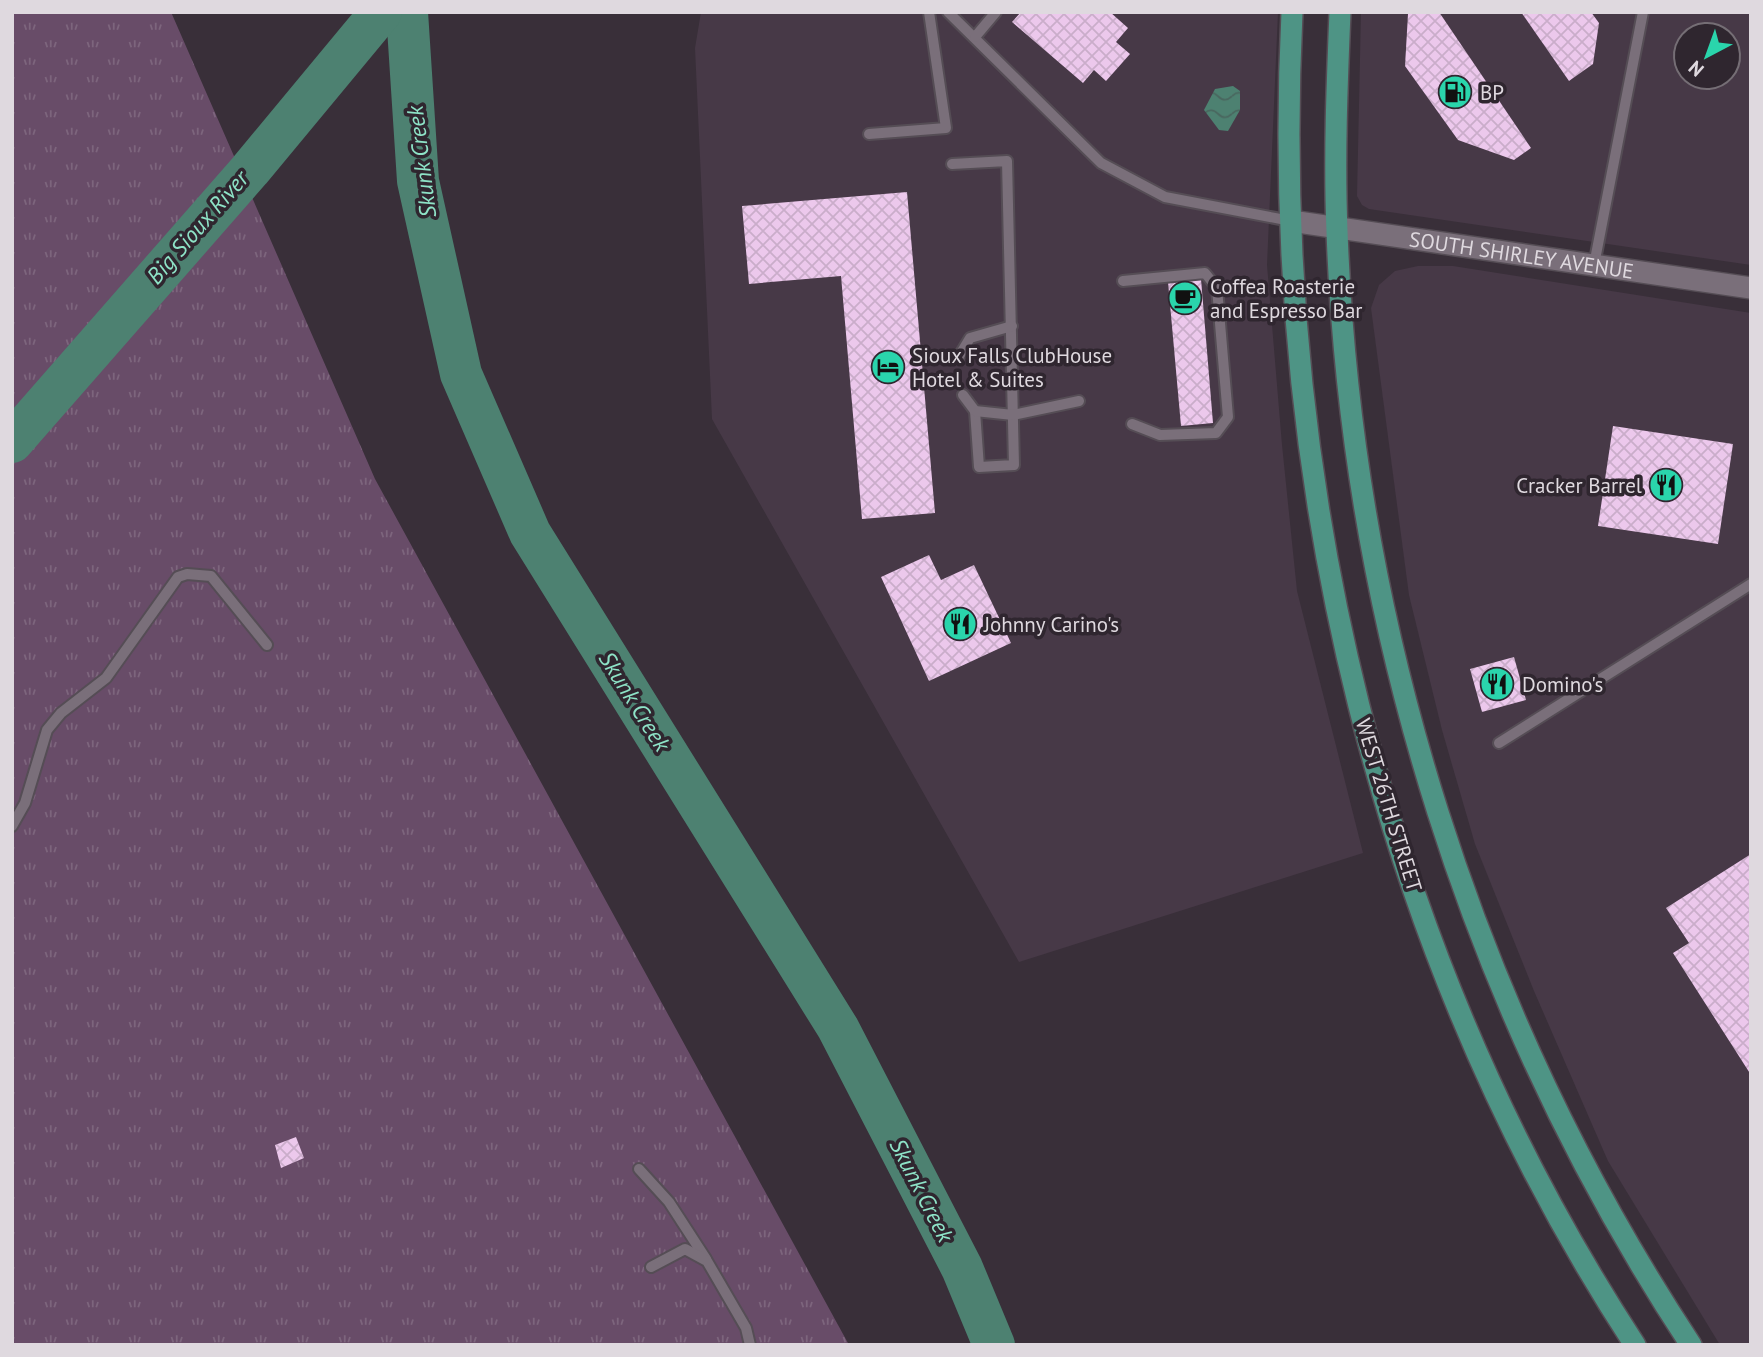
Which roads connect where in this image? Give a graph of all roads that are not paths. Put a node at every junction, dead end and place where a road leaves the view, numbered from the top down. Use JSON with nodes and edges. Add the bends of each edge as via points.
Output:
{"nodes":[{"id":1,"x":929,"y":12,"type":"edge"},
{"id":2,"x":948,"y":12,"type":"edge"},
{"id":3,"x":996,"y":12,"type":"edge"},
{"id":4,"x":1292,"y":12,"type":"edge"},
{"id":5,"x":1340,"y":12,"type":"edge"},
{"id":6,"x":1643,"y":12,"type":"edge"},
{"id":7,"x":975,"y":37,"type":"junction"},
{"id":8,"x":869,"y":134,"type":"dead end"},
{"id":9,"x":951,"y":164,"type":"dead end"},
{"id":10,"x":1291,"y":221,"type":"junction"},
{"id":11,"x":1337,"y":229,"type":"junction"},
{"id":12,"x":1594,"y":265,"type":"junction"},
{"id":13,"x":1123,"y":281,"type":"dead end"},
{"id":14,"x":1751,"y":289,"type":"edge"},
{"id":15,"x":1012,"y":327,"type":"junction"},
{"id":16,"x":958,"y":358,"type":"dead end"},
{"id":17,"x":963,"y":395,"type":"dead end"},
{"id":18,"x":1079,"y":401,"type":"dead end"},
{"id":19,"x":975,"y":411,"type":"junction"},
{"id":20,"x":1013,"y":415,"type":"junction"},
{"id":21,"x":1132,"y":424,"type":"dead end"},
{"id":22,"x":1751,"y":584,"type":"edge"},
{"id":23,"x":267,"y":645,"type":"dead end"},
{"id":24,"x":1499,"y":743,"type":"dead end"},
{"id":25,"x":12,"y":826,"type":"edge"},
{"id":26,"x":639,"y":1169,"type":"dead end"},
{"id":27,"x":707,"y":1261,"type":"junction"},
{"id":28,"x":651,"y":1267,"type":"dead end"},
{"id":29,"x":750,"y":1345,"type":"edge"},
{"id":30,"x":1634,"y":1345,"type":"edge"},
{"id":31,"x":1691,"y":1345,"type":"edge"}],
"edges":[{"from":1,"to":8,"type":"lane","via":[[946,128]]},
{"from":2,"to":7,"type":"lane"},
{"from":3,"to":7,"type":"lane"},
{"from":4,"to":10,"type":"main road","name":"WEST 26TH STREET","via":[[1287,105]]},
{"from":5,"to":11,"type":"main road"},
{"from":6,"to":12,"type":"lane"},
{"from":7,"to":10,"type":"lane","via":[[1101,163],[1138,185],[1166,197]]},
{"from":9,"to":15,"type":"lane","via":[[1007,161]]},
{"from":10,"to":11,"type":"street","name":"SOUTH SHIRLEY AVENUE"},
{"from":10,"to":30,"type":"main road","name":"WEST 26TH STREET","via":[[1294,324],[1322,540],[1345,650],[1397,841],[1454,994],[1521,1147]]},
{"from":11,"to":12,"type":"street","name":"SOUTH SHIRLEY AVENUE"},
{"from":11,"to":31,"type":"main road","via":[[1353,427],[1369,532],[1391,639],[1443,826],[1498,976],[1564,1126],[1632,1252]]},
{"from":12,"to":14,"type":"street","name":"SOUTH SHIRLEY AVENUE"},
{"from":13,"to":21,"type":"lane","via":[[1205,273],[1217,288],[1228,417],[1216,433],[1160,436]]},
{"from":15,"to":16,"type":"lane","via":[[970,338]]},
{"from":15,"to":20,"type":"lane"},
{"from":17,"to":19,"type":"lane"},
{"from":18,"to":20,"type":"lane"},
{"from":19,"to":20,"type":"lane"},
{"from":19,"to":20,"type":"lane","via":[[979,467],[1014,465]]},
{"from":22,"to":24,"type":"lane"},
{"from":23,"to":25,"type":"lane","via":[[211,576],[178,577],[106,678],[47,730],[25,803]]},
{"from":26,"to":27,"type":"lane","via":[[669,1202]]},
{"from":27,"to":28,"type":"lane","via":[[685,1249]]},
{"from":27,"to":29,"type":"lane","via":[[746,1328]]}]}
